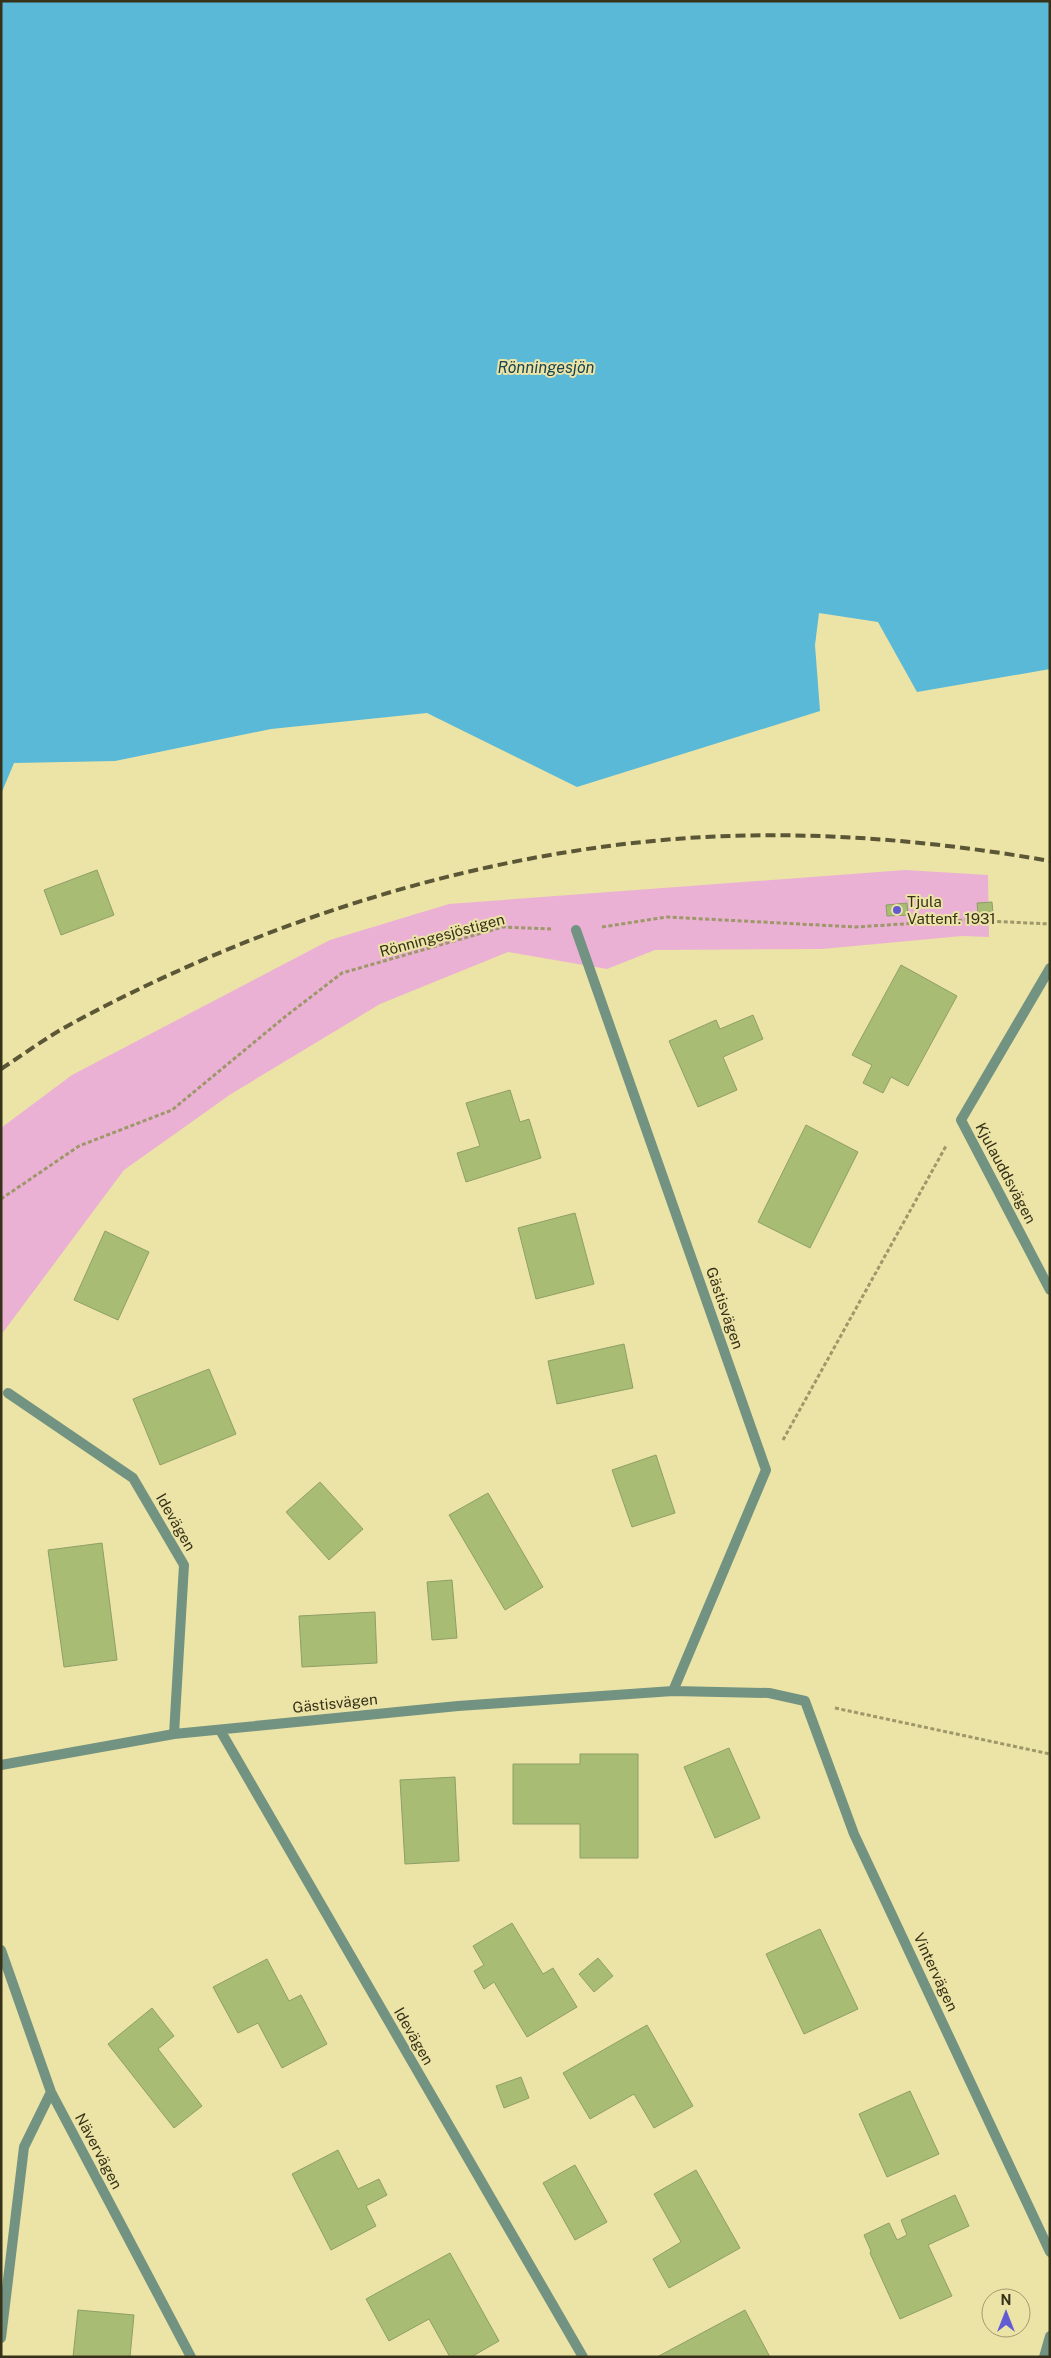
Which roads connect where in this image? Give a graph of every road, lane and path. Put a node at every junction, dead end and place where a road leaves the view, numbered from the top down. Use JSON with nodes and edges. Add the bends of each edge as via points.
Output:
{"nodes":[{"id":1,"x":1050,"y":924,"type":"edge"},
{"id":2,"x":576,"y":930,"type":"junction"},
{"id":3,"x":1050,"y":968,"type":"edge"},
{"id":4,"x":960,"y":1120,"type":"junction"},
{"id":5,"x":1,"y":1199,"type":"edge"},
{"id":6,"x":1050,"y":1290,"type":"edge"},
{"id":7,"x":8,"y":1393,"type":"dead end"},
{"id":8,"x":766,"y":1470,"type":"junction"},
{"id":9,"x":673,"y":1691,"type":"junction"},
{"id":10,"x":805,"y":1701,"type":"junction"},
{"id":11,"x":220,"y":1730,"type":"junction"},
{"id":12,"x":174,"y":1734,"type":"junction"},
{"id":13,"x":1050,"y":1754,"type":"edge"},
{"id":14,"x":1,"y":1765,"type":"edge"},
{"id":15,"x":1,"y":1950,"type":"edge"},
{"id":16,"x":51,"y":2092,"type":"junction"},
{"id":17,"x":1050,"y":2252,"type":"edge"},
{"id":18,"x":1050,"y":2336,"type":"edge"},
{"id":19,"x":1,"y":2338,"type":"edge"},
{"id":20,"x":191,"y":2357,"type":"edge"},
{"id":21,"x":583,"y":2357,"type":"edge"},
{"id":22,"x":1044,"y":2357,"type":"edge"}],
"edges":[{"from":1,"to":2,"type":"path","name":"Rönningesjöstigen","via":[[966,920],[856,927],[667,918]]},
{"from":2,"to":5,"type":"path","name":"Rönningesjöstigen","via":[[503,927],[342,973],[172,1110],[78,1146]]},
{"from":2,"to":8,"type":"street","name":"Gästisvägen"},
{"from":3,"to":4,"type":"street","name":"Kjulauddsvägen"},
{"from":4,"to":6,"type":"street","name":"Kjulauddsvägen"},
{"from":4,"to":8,"type":"path"},
{"from":7,"to":12,"type":"street","name":"Idevägen","via":[[133,1478],[184,1565]]},
{"from":8,"to":9,"type":"street"},
{"from":9,"to":10,"type":"street","name":"Gästisvägen","via":[[769,1693]]},
{"from":9,"to":11,"type":"street","name":"Gästisvägen","via":[[458,1706]]},
{"from":10,"to":13,"type":"path"},
{"from":10,"to":17,"type":"street","name":"Vintervägen","via":[[854,1834]]},
{"from":11,"to":12,"type":"street","name":"Gästisvägen"},
{"from":11,"to":21,"type":"street","name":"Idevägen"},
{"from":12,"to":14,"type":"street","name":"Gästisvägen"},
{"from":15,"to":16,"type":"street","name":"Nävervägen"},
{"from":16,"to":19,"type":"street","via":[[24,2147]]},
{"from":16,"to":20,"type":"street","name":"Nävervägen"},
{"from":18,"to":22,"type":"street"}]}
